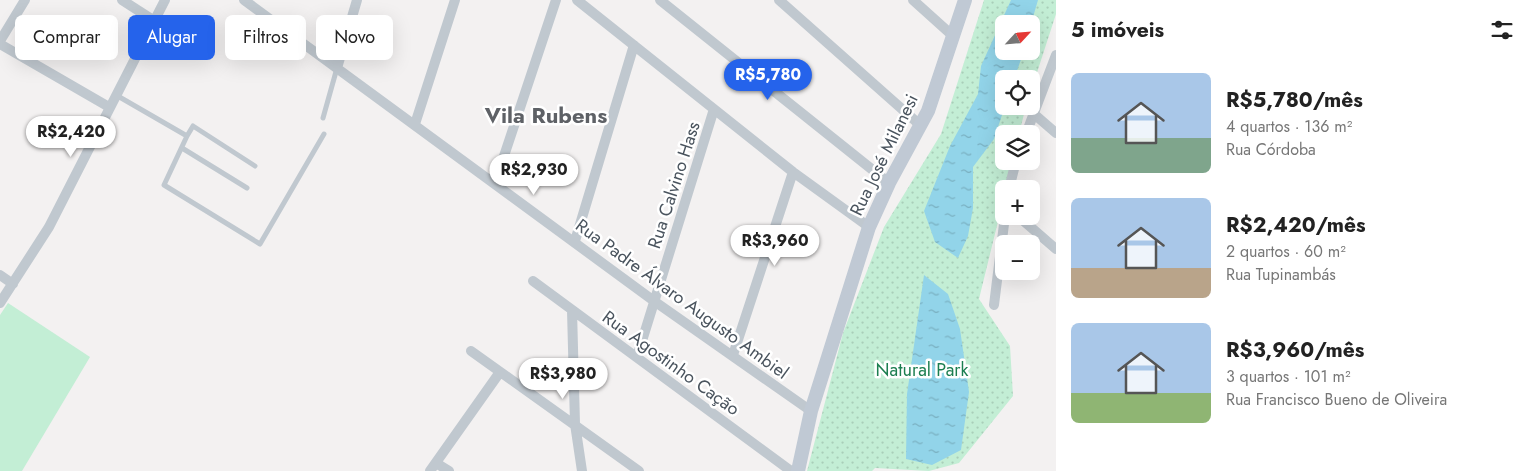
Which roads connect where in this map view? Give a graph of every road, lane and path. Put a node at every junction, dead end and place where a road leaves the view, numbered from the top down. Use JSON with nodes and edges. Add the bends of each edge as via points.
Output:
{"nodes":[{"id":1,"x":26,"y":0,"type":"edge"},
{"id":2,"x":122,"y":0,"type":"edge"},
{"id":3,"x":165,"y":0,"type":"edge"},
{"id":4,"x":244,"y":0,"type":"edge"},
{"id":5,"x":357,"y":0,"type":"edge"},
{"id":6,"x":455,"y":0,"type":"edge"},
{"id":7,"x":556,"y":0,"type":"edge"},
{"id":8,"x":577,"y":0,"type":"edge"},
{"id":9,"x":660,"y":0,"type":"edge"},
{"id":10,"x":779,"y":0,"type":"edge"},
{"id":11,"x":913,"y":0,"type":"edge"},
{"id":12,"x":965,"y":0,"type":"edge"},
{"id":13,"x":255,"y":4,"type":"edge"},
{"id":14,"x":145,"y":15,"type":"edge"},
{"id":15,"x":156,"y":15,"type":"edge"},
{"id":16,"x":953,"y":36,"type":"junction"},
{"id":17,"x":0,"y":43,"type":"edge"},
{"id":18,"x":634,"y":45,"type":"junction"},
{"id":19,"x":1056,"y":55,"type":"edge"},
{"id":20,"x":133,"y":60,"type":"edge"},
{"id":21,"x":337,"y":68,"type":"junction"},
{"id":22,"x":116,"y":95,"type":"junction"},
{"id":23,"x":1040,"y":98,"type":"edge"},
{"id":24,"x":109,"y":107,"type":"junction"},
{"id":25,"x":714,"y":109,"type":"junction"},
{"id":26,"x":1035,"y":115,"type":"edge"},
{"id":27,"x":323,"y":118,"type":"dead end"},
{"id":28,"x":415,"y":124,"type":"junction"},
{"id":29,"x":920,"y":125,"type":"junction"},
{"id":30,"x":1056,"y":133,"type":"edge"},
{"id":31,"x":324,"y":134,"type":"dead end"},
{"id":32,"x":187,"y":136,"type":"junction"},
{"id":33,"x":182,"y":148,"type":"junction"},
{"id":34,"x":255,"y":166,"type":"dead end"},
{"id":35,"x":793,"y":172,"type":"junction"},
{"id":36,"x":495,"y":183,"type":"junction"},
{"id":37,"x":889,"y":184,"type":"junction"},
{"id":38,"x":247,"y":188,"type":"dead end"},
{"id":39,"x":1004,"y":225,"type":"edge"},
{"id":40,"x":1028,"y":225,"type":"edge"},
{"id":41,"x":869,"y":227,"type":"junction"},
{"id":42,"x":575,"y":241,"type":"junction"},
{"id":43,"x":1056,"y":249,"type":"edge"},
{"id":44,"x":0,"y":275,"type":"edge"},
{"id":45,"x":533,"y":281,"type":"dead end"},
{"id":46,"x":13,"y":284,"type":"junction"},
{"id":47,"x":654,"y":300,"type":"junction"},
{"id":48,"x":0,"y":303,"type":"edge"},
{"id":49,"x":994,"y":305,"type":"dead end"},
{"id":50,"x":572,"y":310,"type":"junction"},
{"id":51,"x":471,"y":351,"type":"dead end"},
{"id":52,"x":733,"y":355,"type":"junction"},
{"id":53,"x":638,"y":358,"type":"junction"},
{"id":54,"x":500,"y":372,"type":"junction"},
{"id":55,"x":811,"y":411,"type":"junction"},
{"id":56,"x":575,"y":424,"type":"junction"},
{"id":57,"x":433,"y":467,"type":"edge"},
{"id":58,"x":449,"y":471,"type":"edge"},
{"id":59,"x":582,"y":471,"type":"edge"},
{"id":60,"x":639,"y":471,"type":"edge"},
{"id":61,"x":791,"y":471,"type":"edge"},
{"id":62,"x":798,"y":471,"type":"edge"}],
"edges":[{"from":1,"to":17,"type":"street"},
{"from":2,"to":14,"type":"street"},
{"from":3,"to":15,"type":"street"},
{"from":4,"to":13,"type":"street","name":"Rua Padre Álvaro Augusto Ambiel"},
{"from":5,"to":21,"type":"street"},
{"from":6,"to":28,"type":"street"},
{"from":7,"to":36,"type":"street"},
{"from":8,"to":18,"type":"street"},
{"from":9,"to":37,"type":"street"},
{"from":10,"to":29,"type":"street"},
{"from":11,"to":16,"type":"street"},
{"from":12,"to":16,"type":"street","name":"Rua José Milanesi"},
{"from":13,"to":21,"type":"street","name":"Rua Padre Álvaro Augusto Ambiel"},
{"from":16,"to":29,"type":"street","name":"Rua José Milanesi","via":[[928,111]]},
{"from":17,"to":24,"type":"street"},
{"from":18,"to":25,"type":"street"},
{"from":18,"to":42,"type":"street"},
{"from":19,"to":23,"type":"street"},
{"from":20,"to":22,"type":"street"},
{"from":21,"to":27,"type":"lane"},
{"from":21,"to":28,"type":"street","name":"Rua Padre Álvaro Augusto Ambiel"},
{"from":22,"to":24,"type":"street"},
{"from":22,"to":32,"type":"lane"},
{"from":24,"to":46,"type":"street","via":[[49,228]]},
{"from":25,"to":35,"type":"street"},
{"from":25,"to":47,"type":"street","name":"Rua Calvino Hass"},
{"from":26,"to":30,"type":"street"},
{"from":28,"to":36,"type":"street","name":"Rua Padre Álvaro Augusto Ambiel"},
{"from":29,"to":37,"type":"street","name":"Rua José Milanesi"},
{"from":31,"to":33,"type":"lane","via":[[260,244],[164,185]]},
{"from":32,"to":33,"type":"lane"},
{"from":32,"to":34,"type":"lane","via":[[193,126]]},
{"from":33,"to":38,"type":"lane"},
{"from":35,"to":41,"type":"street"},
{"from":35,"to":52,"type":"street"},
{"from":36,"to":42,"type":"street","name":"Rua Padre Álvaro Augusto Ambiel"},
{"from":37,"to":41,"type":"street","name":"Rua José Milanesi"},
{"from":39,"to":49,"type":"street"},
{"from":40,"to":43,"type":"street"},
{"from":41,"to":55,"type":"street","name":"Rua José Milanesi"},
{"from":42,"to":47,"type":"street","name":"Rua Padre Álvaro Augusto Ambiel"},
{"from":44,"to":46,"type":"street"},
{"from":45,"to":50,"type":"street","name":"Rua Agostinho Cação"},
{"from":46,"to":48,"type":"street"},
{"from":47,"to":52,"type":"street","name":"Rua Padre Álvaro Augusto Ambiel"},
{"from":47,"to":53,"type":"street","name":"Rua Calvino Hass"},
{"from":50,"to":53,"type":"street","name":"Rua Agostinho Cação"},
{"from":50,"to":56,"type":"street"},
{"from":51,"to":54,"type":"street"},
{"from":52,"to":55,"type":"street","name":"Rua Padre Álvaro Augusto Ambiel"},
{"from":53,"to":61,"type":"street","name":"Rua Agostinho Cação"},
{"from":54,"to":56,"type":"street"},
{"from":54,"to":57,"type":"street"},
{"from":55,"to":62,"type":"street","name":"Rua José Milanesi"},
{"from":56,"to":59,"type":"street"},
{"from":56,"to":60,"type":"street"},
{"from":57,"to":58,"type":"street"}]}
